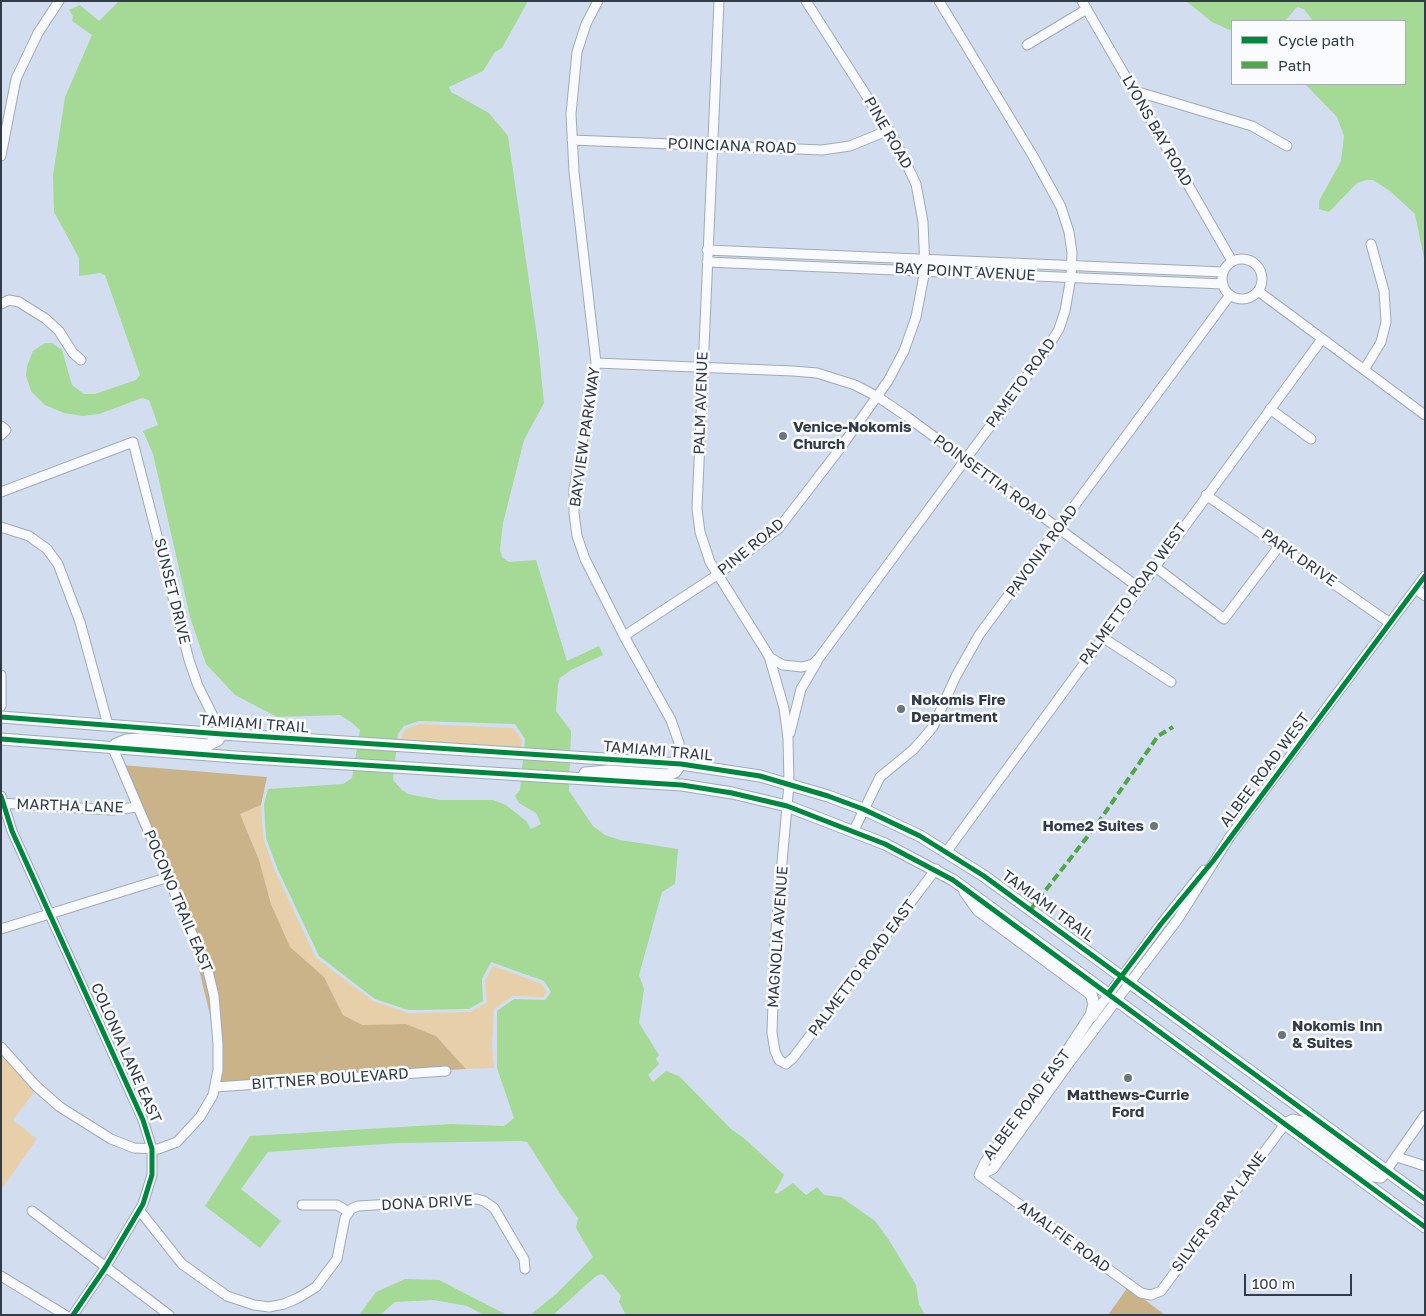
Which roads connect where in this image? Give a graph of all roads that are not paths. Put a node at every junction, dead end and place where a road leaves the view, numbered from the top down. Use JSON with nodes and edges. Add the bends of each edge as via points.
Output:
{"nodes":[{"id":1,"x":58,"y":1,"type":"edge"},
{"id":2,"x":598,"y":1,"type":"edge"},
{"id":3,"x":719,"y":1,"type":"edge"},
{"id":4,"x":806,"y":1,"type":"edge"},
{"id":5,"x":938,"y":1,"type":"edge"},
{"id":6,"x":1085,"y":5,"type":"edge"},
{"id":7,"x":1027,"y":45,"type":"dead end"},
{"id":8,"x":1135,"y":91,"type":"junction"},
{"id":9,"x":889,"y":130,"type":"junction"},
{"id":10,"x":572,"y":140,"type":"junction"},
{"id":11,"x":712,"y":145,"type":"junction"},
{"id":12,"x":1288,"y":146,"type":"dead end"},
{"id":13,"x":1,"y":156,"type":"edge"},
{"id":14,"x":1371,"y":244,"type":"dead end"},
{"id":15,"x":707,"y":250,"type":"junction"},
{"id":16,"x":925,"y":260,"type":"junction"},
{"id":17,"x":1232,"y":261,"type":"junction"},
{"id":18,"x":707,"y":262,"type":"junction"},
{"id":19,"x":1072,"y":266,"type":"junction"},
{"id":20,"x":925,"y":270,"type":"junction"},
{"id":21,"x":1223,"y":272,"type":"junction"},
{"id":22,"x":1071,"y":277,"type":"junction"},
{"id":23,"x":1223,"y":284,"type":"junction"},
{"id":24,"x":1258,"y":291,"type":"junction"},
{"id":25,"x":1230,"y":295,"type":"junction"},
{"id":26,"x":1,"y":304,"type":"edge"},
{"id":27,"x":1322,"y":339,"type":"junction"},
{"id":28,"x":81,"y":360,"type":"dead end"},
{"id":29,"x":596,"y":363,"type":"junction"},
{"id":30,"x":702,"y":367,"type":"junction"},
{"id":31,"x":1364,"y":370,"type":"junction"},
{"id":32,"x":878,"y":396,"type":"junction"},
{"id":33,"x":1270,"y":409,"type":"junction"},
{"id":34,"x":1425,"y":415,"type":"edge"},
{"id":35,"x":1,"y":426,"type":"edge"},
{"id":36,"x":1,"y":435,"type":"edge"},
{"id":37,"x":1311,"y":439,"type":"dead end"},
{"id":38,"x":965,"y":460,"type":"junction"},
{"id":39,"x":1,"y":492,"type":"edge"},
{"id":40,"x":1206,"y":495,"type":"junction"},
{"id":41,"x":1,"y":528,"type":"edge"},
{"id":42,"x":1058,"y":528,"type":"junction"},
{"id":43,"x":1280,"y":545,"type":"junction"},
{"id":44,"x":1154,"y":566,"type":"junction"},
{"id":45,"x":717,"y":575,"type":"junction"},
{"id":46,"x":1425,"y":576,"type":"edge"},
{"id":47,"x":1138,"y":588,"type":"junction"},
{"id":48,"x":1416,"y":588,"type":"junction"},
{"id":49,"x":1425,"y":596,"type":"edge"},
{"id":50,"x":1390,"y":623,"type":"junction"},
{"id":51,"x":624,"y":636,"type":"junction"},
{"id":52,"x":1102,"y":637,"type":"junction"},
{"id":53,"x":769,"y":656,"type":"junction"},
{"id":54,"x":820,"y":658,"type":"junction"},
{"id":55,"x":1,"y":675,"type":"edge"},
{"id":56,"x":1171,"y":682,"type":"dead end"},
{"id":57,"x":1,"y":706,"type":"edge"},
{"id":58,"x":1,"y":717,"type":"edge"},
{"id":59,"x":108,"y":725,"type":"junction"},
{"id":60,"x":222,"y":734,"type":"junction"},
{"id":61,"x":788,"y":738,"type":"junction"},
{"id":62,"x":1,"y":739,"type":"edge"},
{"id":63,"x":112,"y":746,"type":"junction"},
{"id":64,"x":681,"y":764,"type":"junction"},
{"id":65,"x":571,"y":777,"type":"junction"},
{"id":66,"x":789,"y":784,"type":"junction"},
{"id":67,"x":2,"y":801,"type":"edge"},
{"id":68,"x":788,"y":806,"type":"junction"},
{"id":69,"x":138,"y":807,"type":"junction"},
{"id":70,"x":863,"y":809,"type":"junction"},
{"id":71,"x":854,"y":830,"type":"junction"},
{"id":72,"x":946,"y":851,"type":"junction"},
{"id":73,"x":936,"y":870,"type":"junction"},
{"id":74,"x":168,"y":877,"type":"junction"},
{"id":75,"x":960,"y":885,"type":"junction"},
{"id":76,"x":51,"y":913,"type":"junction"},
{"id":77,"x":1,"y":929,"type":"edge"},
{"id":78,"x":1126,"y":979,"type":"junction"},
{"id":79,"x":1112,"y":997,"type":"junction"},
{"id":80,"x":1,"y":1047,"type":"edge"},
{"id":81,"x":1065,"y":1055,"type":"junction"},
{"id":82,"x":786,"y":1064,"type":"joint"},
{"id":83,"x":446,"y":1071,"type":"dead end"},
{"id":84,"x":214,"y":1087,"type":"junction"},
{"id":85,"x":1425,"y":1115,"type":"edge"},
{"id":86,"x":1285,"y":1124,"type":"junction"},
{"id":87,"x":152,"y":1149,"type":"junction"},
{"id":88,"x":1397,"y":1158,"type":"junction"},
{"id":89,"x":1425,"y":1166,"type":"edge"},
{"id":90,"x":1386,"y":1171,"type":"junction"},
{"id":91,"x":979,"y":1175,"type":"junction"},
{"id":92,"x":1425,"y":1199,"type":"edge"},
{"id":93,"x":1390,"y":1202,"type":"junction"},
{"id":94,"x":302,"y":1205,"type":"dead end"},
{"id":95,"x":140,"y":1210,"type":"junction"},
{"id":96,"x":32,"y":1211,"type":"dead end"},
{"id":97,"x":349,"y":1212,"type":"junction"},
{"id":98,"x":1425,"y":1216,"type":"edge"},
{"id":99,"x":1425,"y":1227,"type":"edge"},
{"id":100,"x":105,"y":1268,"type":"junction"},
{"id":101,"x":526,"y":1269,"type":"dead end"},
{"id":102,"x":1,"y":1276,"type":"edge"},
{"id":103,"x":1151,"y":1296,"type":"joint"},
{"id":104,"x":65,"y":1315,"type":"edge"},
{"id":105,"x":73,"y":1315,"type":"edge"},
{"id":106,"x":169,"y":1315,"type":"edge"}],
"edges":[{"from":1,"to":13,"type":"street","via":[[16,79]]},
{"from":2,"to":10,"type":"street","name":"BAYVIEW PARKWAY","via":[[577,52]]},
{"from":3,"to":11,"type":"street","name":"PALM AVENUE"},
{"from":4,"to":9,"type":"street","name":"PINE ROAD"},
{"from":5,"to":19,"type":"street","name":"PAMETO ROAD","via":[[1056,196],[1069,232]]},
{"from":6,"to":7,"type":"street"},
{"from":6,"to":8,"type":"street","name":"LYONS BAY ROAD"},
{"from":8,"to":12,"type":"street","via":[[1252,126]]},
{"from":8,"to":17,"type":"street","name":"LYONS BAY ROAD"},
{"from":9,"to":11,"type":"street","name":"POINCIANA ROAD","via":[[850,146],[831,149]]},
{"from":9,"to":16,"type":"street","name":"PINE ROAD","via":[[916,184],[922,210]]},
{"from":10,"to":11,"type":"street","name":"POINCIANA ROAD"},
{"from":10,"to":29,"type":"street","name":"BAYVIEW PARKWAY"},
{"from":11,"to":15,"type":"street","name":"PALM AVENUE"},
{"from":14,"to":31,"type":"street","via":[[1385,297],[1386,322],[1381,342]]},
{"from":15,"to":16,"type":"street","name":"BAY POINT AVENUE"},
{"from":15,"to":18,"type":"street","name":"PALM AVENUE"},
{"from":16,"to":19,"type":"street","name":"BAY POINT AVENUE"},
{"from":16,"to":20,"type":"street","name":"PINE ROAD"},
{"from":17,"to":21,"type":"street"},
{"from":17,"to":24,"type":"street","via":[[1244,259],[1255,263],[1262,273]]},
{"from":18,"to":20,"type":"street","name":"BAY POINT AVENUE"},
{"from":18,"to":30,"type":"street","name":"PALM AVENUE"},
{"from":19,"to":21,"type":"street","name":"BAY POINT AVENUE"},
{"from":19,"to":22,"type":"street","name":"PAMETO ROAD"},
{"from":20,"to":22,"type":"street","name":"BAY POINT AVENUE"},
{"from":20,"to":32,"type":"street","name":"PINE ROAD","via":[[910,336],[896,368]]},
{"from":21,"to":23,"type":"street"},
{"from":22,"to":23,"type":"street","name":"BAY POINT AVENUE"},
{"from":22,"to":38,"type":"street","name":"PAMETO ROAD","via":[[1065,311],[1054,339]]},
{"from":23,"to":25,"type":"street"},
{"from":24,"to":25,"type":"street","via":[[1242,299]]},
{"from":24,"to":27,"type":"street"},
{"from":25,"to":42,"type":"street","name":"PAVONIA ROAD"},
{"from":26,"to":28,"type":"street","via":[[9,300],[19,302],[46,320],[59,331]]},
{"from":27,"to":31,"type":"street"},
{"from":27,"to":33,"type":"street","name":"PALMETTO ROAD WEST"},
{"from":29,"to":30,"type":"street","name":"POINSETTIA ROAD"},
{"from":29,"to":51,"type":"street","name":"BAYVIEW PARKWAY","via":[[574,490],[574,513],[585,559]]},
{"from":30,"to":32,"type":"street","name":"POINSETTIA ROAD","via":[[817,373]]},
{"from":30,"to":45,"type":"street","name":"PALM AVENUE","via":[[698,520],[706,552]]},
{"from":31,"to":34,"type":"street"},
{"from":32,"to":38,"type":"street","name":"POINSETTIA ROAD"},
{"from":32,"to":45,"type":"street","name":"PINE ROAD","via":[[779,528]]},
{"from":33,"to":37,"type":"street"},
{"from":33,"to":40,"type":"street","name":"PALMETTO ROAD WEST"},
{"from":35,"to":36,"type":"street","via":[[6,430]]},
{"from":38,"to":42,"type":"street","name":"POINSETTIA ROAD"},
{"from":38,"to":54,"type":"street","name":"PAMETO ROAD"},
{"from":39,"to":60,"type":"street","name":"SUNSET DRIVE","via":[[133,442],[189,660]]},
{"from":40,"to":43,"type":"street","name":"PARK DRIVE"},
{"from":40,"to":44,"type":"street","name":"PALMETTO ROAD WEST"},
{"from":41,"to":59,"type":"street","via":[[29,536],[58,564],[80,622]]},
{"from":42,"to":47,"type":"street","name":"POINSETTIA ROAD"},
{"from":42,"to":70,"type":"street","name":"PAVONIA ROAD","via":[[972,647],[933,727],[914,749],[880,777]]},
{"from":43,"to":44,"type":"street","via":[[1224,619]]},
{"from":43,"to":50,"type":"street","name":"PARK DRIVE"},
{"from":44,"to":47,"type":"street","name":"PALMETTO ROAD WEST"},
{"from":45,"to":51,"type":"street","name":"PINE ROAD"},
{"from":45,"to":53,"type":"street","name":"PALM AVENUE"},
{"from":46,"to":48,"type":"street","name":"ALBEE ROAD WEST"},
{"from":47,"to":52,"type":"street","name":"PALMETTO ROAD WEST"},
{"from":48,"to":49,"type":"street"},
{"from":48,"to":50,"type":"street","name":"ALBEE ROAD WEST"},
{"from":50,"to":78,"type":"street","name":"ALBEE ROAD WEST","via":[[1213,861],[1199,888]]},
{"from":51,"to":64,"type":"street","name":"BAYVIEW PARKWAY","via":[[672,720]]},
{"from":52,"to":56,"type":"street"},
{"from":52,"to":72,"type":"street","name":"PALMETTO ROAD WEST"},
{"from":53,"to":54,"type":"street","via":[[783,664],[802,667]]},
{"from":53,"to":61,"type":"street","name":"PALM AVENUE","via":[[783,699]]},
{"from":54,"to":61,"type":"street","name":"PAMETO ROAD","via":[[801,689]]},
{"from":55,"to":57,"type":"street"},
{"from":58,"to":59,"type":"main road","name":"TAMIAMI TRAIL"},
{"from":59,"to":60,"type":"main road","name":"TAMIAMI TRAIL"},
{"from":60,"to":63,"type":"main road","via":[[208,745],[140,739]]},
{"from":60,"to":64,"type":"main road","name":"TAMIAMI TRAIL"},
{"from":61,"to":66,"type":"street","name":"PALM AVENUE"},
{"from":62,"to":63,"type":"main road"},
{"from":63,"to":65,"type":"main road"},
{"from":63,"to":69,"type":"street","name":"POCONO TRAIL EAST"},
{"from":64,"to":65,"type":"main road","via":[[668,775],[608,771]]},
{"from":64,"to":66,"type":"main road","name":"TAMIAMI TRAIL","via":[[734,771]]},
{"from":65,"to":68,"type":"main road","via":[[706,788]]},
{"from":66,"to":68,"type":"street","name":"MAGNOLIA AVENUE"},
{"from":66,"to":70,"type":"main road","name":"TAMIAMI TRAIL"},
{"from":67,"to":69,"type":"street","name":"MARTHA LANE","via":[[112,810]]},
{"from":67,"to":76,"type":"street","name":"COLONIA LANE EAST","via":[[12,832]]},
{"from":68,"to":71,"type":"main road"},
{"from":68,"to":82,"type":"street","name":"MAGNOLIA AVENUE","via":[[772,1033],[778,1058]]},
{"from":69,"to":74,"type":"street","name":"POCONO TRAIL EAST"},
{"from":70,"to":71,"type":"street","name":"PAVONIA ROAD"},
{"from":70,"to":72,"type":"main road","name":"TAMIAMI TRAIL"},
{"from":71,"to":73,"type":"main road"},
{"from":72,"to":78,"type":"main road","name":"TAMIAMI TRAIL"},
{"from":73,"to":75,"type":"main road"},
{"from":73,"to":82,"type":"street","name":"PALMETTO ROAD EAST"},
{"from":74,"to":76,"type":"street"},
{"from":74,"to":84,"type":"street","name":"POCONO TRAIL EAST","via":[[198,943],[212,984],[218,1044]]},
{"from":75,"to":79,"type":"main road"},
{"from":75,"to":81,"type":"main road","via":[[978,910],[1090,994],[1094,1004],[1092,1015]]},
{"from":76,"to":77,"type":"street"},
{"from":76,"to":87,"type":"street","name":"COLONIA LANE EAST","via":[[143,1120]]},
{"from":78,"to":79,"type":"street","name":"ALBEE ROAD EAST"},
{"from":78,"to":90,"type":"main road","name":"TAMIAMI TRAIL"},
{"from":79,"to":81,"type":"street","name":"ALBEE ROAD EAST"},
{"from":79,"to":86,"type":"main road"},
{"from":79,"to":91,"type":"street","name":"ALBEE ROAD EAST","via":[[993,1168]]},
{"from":80,"to":87,"type":"street","via":[[36,1086],[75,1118],[125,1145]]},
{"from":81,"to":91,"type":"street","name":"ALBEE ROAD EAST","via":[[984,1162]]},
{"from":83,"to":84,"type":"street","name":"BITTNER BOULEVARD"},
{"from":84,"to":87,"type":"street","name":"POCONO TRAIL EAST","via":[[207,1107],[185,1135],[171,1146]]},
{"from":85,"to":88,"type":"street"},
{"from":86,"to":90,"type":"main road","via":[[1293,1120],[1301,1122],[1374,1176],[1381,1177]]},
{"from":86,"to":93,"type":"main road"},
{"from":86,"to":103,"type":"street","name":"SILVER SPRAY LANE","via":[[1160,1291]]},
{"from":87,"to":95,"type":"street","name":"COLONIA LANE EAST","via":[[152,1175]]},
{"from":88,"to":89,"type":"street"},
{"from":88,"to":90,"type":"street"},
{"from":90,"to":92,"type":"main road","name":"TAMIAMI TRAIL"},
{"from":91,"to":103,"type":"street","name":"AMALFIE ROAD","via":[[1141,1293]]},
{"from":93,"to":98,"type":"main road"},
{"from":93,"to":99,"type":"main road"},
{"from":94,"to":97,"type":"street","via":[[337,1205]]},
{"from":95,"to":97,"type":"street","via":[[188,1269],[234,1300],[269,1306],[298,1298],[322,1281],[336,1259],[343,1223]]},
{"from":95,"to":100,"type":"street","name":"COLONIA LANE EAST"},
{"from":96,"to":100,"type":"street"},
{"from":97,"to":101,"type":"street","name":"DONA DRIVE","via":[[358,1206],[484,1201],[499,1216],[524,1259]]},
{"from":100,"to":105,"type":"street","name":"COLONIA LANE EAST"},
{"from":100,"to":106,"type":"street"},
{"from":102,"to":104,"type":"street"}]}
